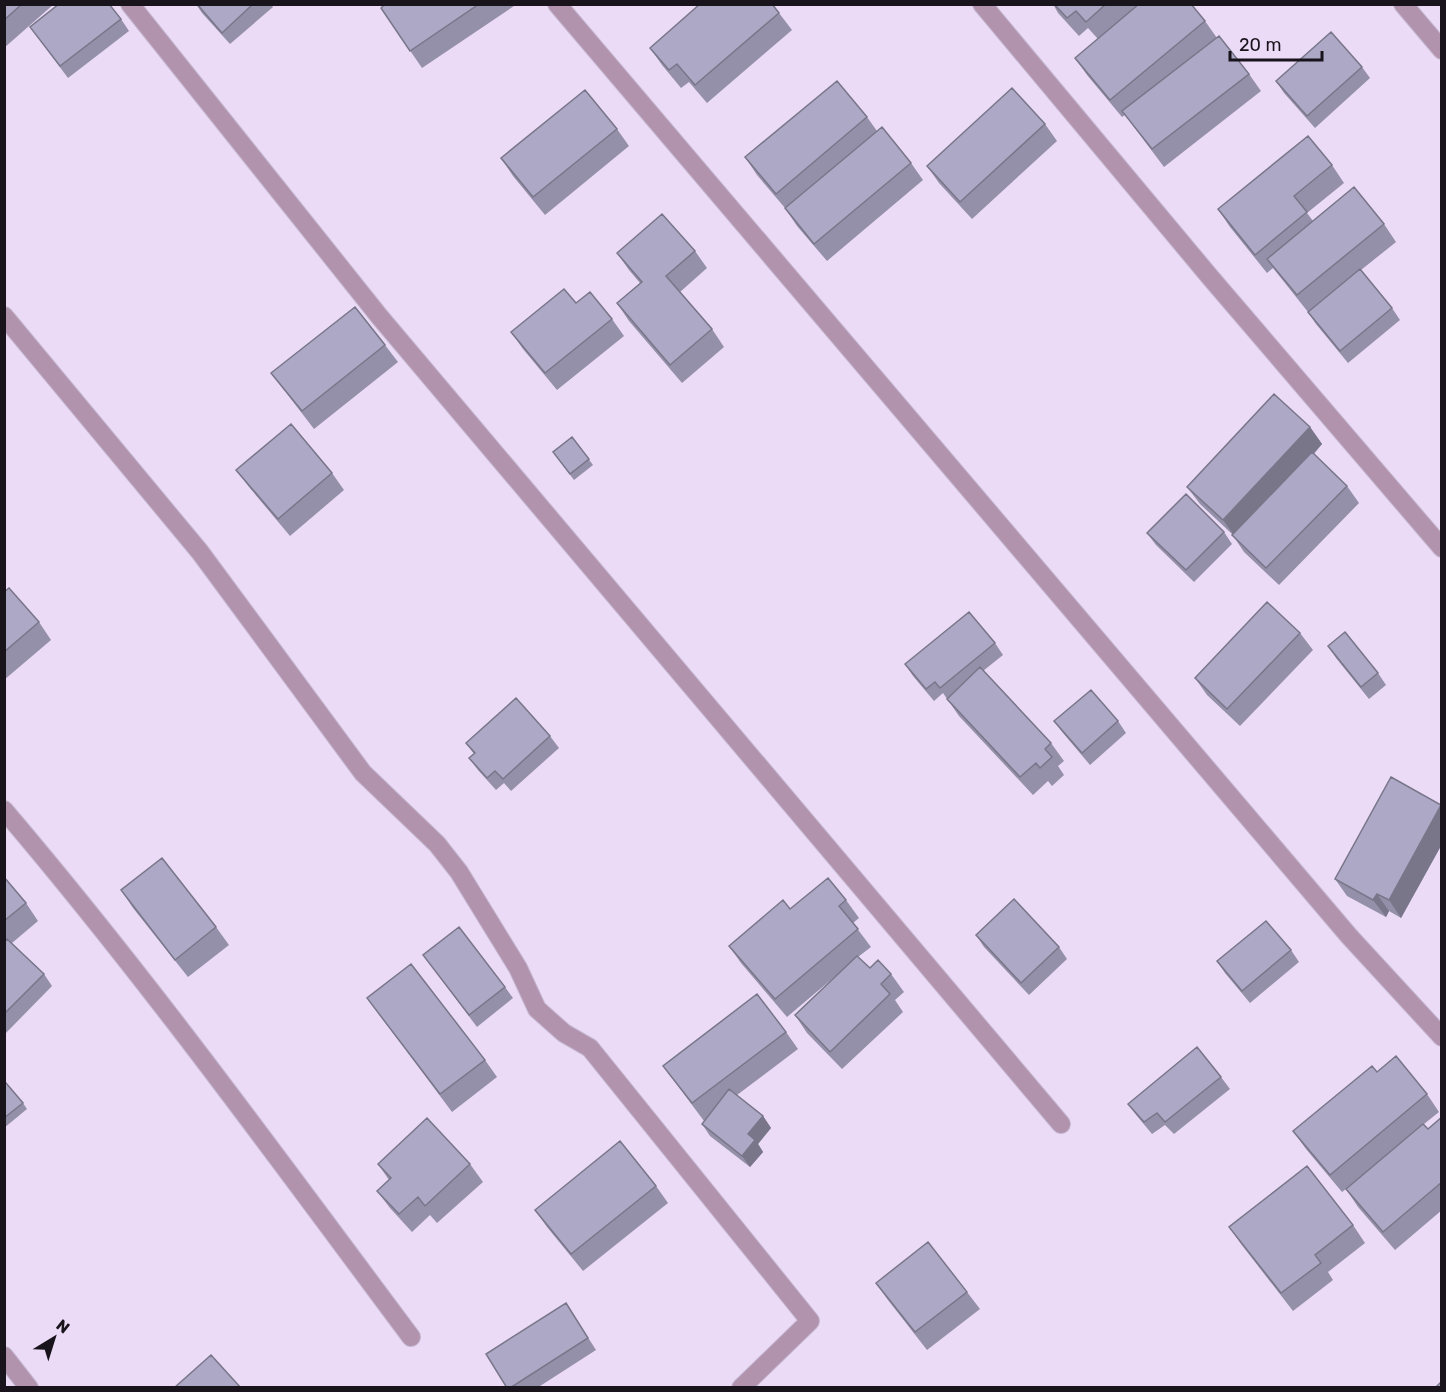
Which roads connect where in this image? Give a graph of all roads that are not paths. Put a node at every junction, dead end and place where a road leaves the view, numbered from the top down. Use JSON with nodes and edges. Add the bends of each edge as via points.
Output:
{"nodes":[{"id":1,"x":130,"y":4,"type":"edge"},
{"id":2,"x":557,"y":4,"type":"edge"},
{"id":3,"x":982,"y":4,"type":"edge"},
{"id":4,"x":1403,"y":4,"type":"edge"},
{"id":5,"x":1442,"y":50,"type":"edge"},
{"id":6,"x":4,"y":316,"type":"edge"},
{"id":7,"x":1442,"y":548,"type":"edge"},
{"id":8,"x":4,"y":810,"type":"edge"},
{"id":9,"x":1442,"y":1037,"type":"edge"},
{"id":10,"x":1061,"y":1124,"type":"dead end"},
{"id":11,"x":411,"y":1337,"type":"dead end"},
{"id":12,"x":4,"y":1356,"type":"edge"},
{"id":13,"x":29,"y":1388,"type":"edge"},
{"id":14,"x":741,"y":1388,"type":"edge"}],
"edges":[{"from":1,"to":10,"type":"street","via":[[379,316]]},
{"from":2,"to":9,"type":"street","via":[[1341,927]]},
{"from":3,"to":7,"type":"street"},
{"from":4,"to":5,"type":"street"},
{"from":6,"to":14,"type":"street","via":[[200,552],[363,773],[437,844],[459,872],[518,968],[537,1009],[564,1033],[590,1048],[810,1321]]},
{"from":8,"to":11,"type":"street","via":[[70,887],[194,1047]]},
{"from":12,"to":13,"type":"street"}]}
